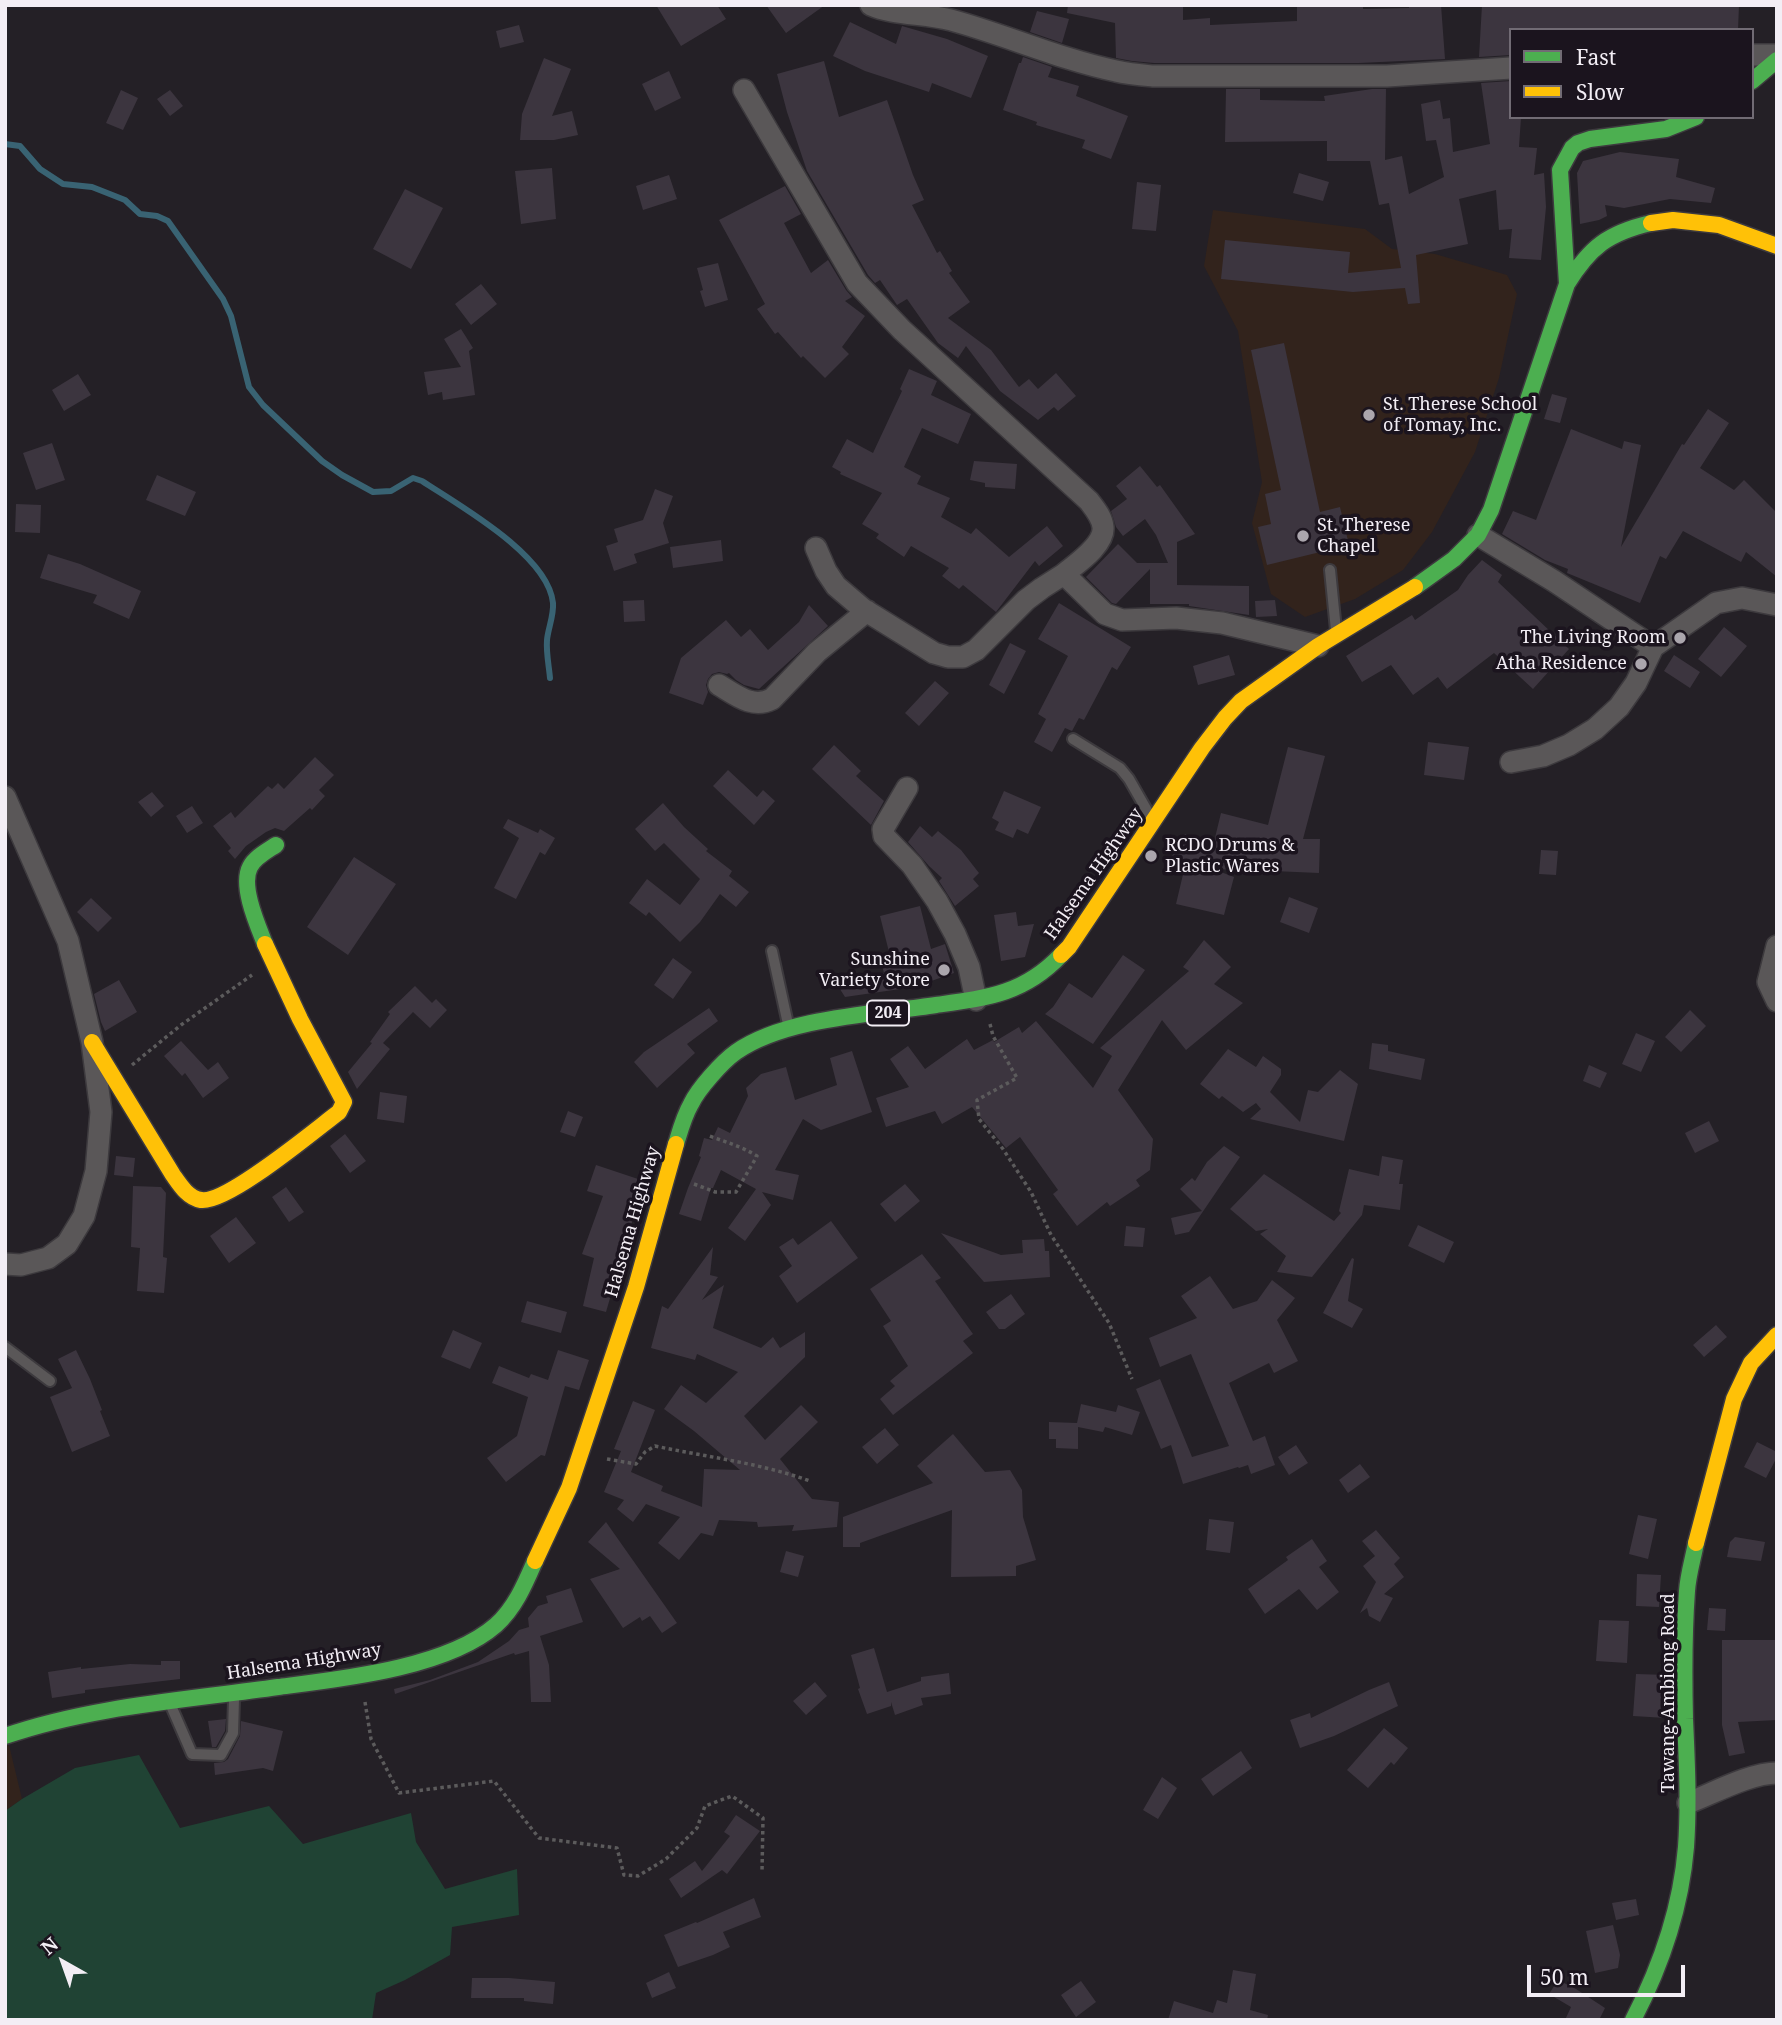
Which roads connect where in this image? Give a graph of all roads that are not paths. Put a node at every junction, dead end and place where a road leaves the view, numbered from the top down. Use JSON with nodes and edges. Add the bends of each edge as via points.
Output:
{"nodes":[{"id":1,"x":871,"y":5,"type":"edge"},
{"id":2,"x":1754,"y":55,"type":"edge"},
{"id":3,"x":1777,"y":57,"type":"edge"},
{"id":4,"x":1509,"y":68,"type":"edge"},
{"id":5,"x":1754,"y":79,"type":"edge"},
{"id":6,"x":744,"y":90,"type":"dead end"},
{"id":7,"x":1693,"y":119,"type":"edge"},
{"id":8,"x":1777,"y":246,"type":"edge"},
{"id":9,"x":1567,"y":285,"type":"junction"},
{"id":10,"x":1478,"y":535,"type":"junction"},
{"id":11,"x":816,"y":548,"type":"dead end"},
{"id":12,"x":1330,"y":570,"type":"dead end"},
{"id":13,"x":1064,"y":574,"type":"junction"},
{"id":14,"x":1777,"y":605,"type":"edge"},
{"id":15,"x":867,"y":611,"type":"junction"},
{"id":16,"x":1337,"y":635,"type":"junction"},
{"id":17,"x":1318,"y":646,"type":"junction"},
{"id":18,"x":1653,"y":647,"type":"junction"},
{"id":19,"x":719,"y":685,"type":"dead end"},
{"id":20,"x":1073,"y":739,"type":"dead end"},
{"id":21,"x":1511,"y":762,"type":"dead end"},
{"id":22,"x":907,"y":788,"type":"dead end"},
{"id":23,"x":5,"y":797,"type":"edge"},
{"id":24,"x":1154,"y":822,"type":"junction"},
{"id":25,"x":276,"y":845,"type":"dead end"},
{"id":26,"x":1777,"y":946,"type":"edge"},
{"id":27,"x":772,"y":951,"type":"dead end"},
{"id":28,"x":979,"y":999,"type":"junction"},
{"id":29,"x":1777,"y":1001,"type":"edge"},
{"id":30,"x":789,"y":1029,"type":"junction"},
{"id":31,"x":92,"y":1042,"type":"junction"},
{"id":32,"x":114,"y":1079,"type":"junction"},
{"id":33,"x":101,"y":1112,"type":"junction"},
{"id":34,"x":5,"y":1264,"type":"edge"},
{"id":35,"x":1777,"y":1335,"type":"edge"},
{"id":36,"x":5,"y":1347,"type":"edge"},
{"id":37,"x":50,"y":1381,"type":"dead end"},
{"id":38,"x":234,"y":1693,"type":"junction"},
{"id":39,"x":169,"y":1702,"type":"junction"},
{"id":40,"x":5,"y":1736,"type":"edge"},
{"id":41,"x":1777,"y":1773,"type":"edge"},
{"id":42,"x":1688,"y":1803,"type":"junction"},
{"id":43,"x":1633,"y":2020,"type":"edge"}],
"edges":[{"from":1,"to":4,"type":"street","via":[[952,20],[1066,58],[1153,76],[1387,76]]},
{"from":2,"to":3,"type":"street"},
{"from":3,"to":5,"type":"main road"},
{"from":6,"to":13,"type":"street","via":[[857,283],[1099,515],[1102,536]]},
{"from":7,"to":9,"type":"main road","via":[[1662,130],[1591,138],[1576,144],[1566,156],[1560,170]]},
{"from":8,"to":9,"type":"main road","name":"Halsema Highway","number":"204","via":[[1719,225],[1673,220],[1651,223],[1626,229],[1600,244],[1581,261]]},
{"from":9,"to":10,"type":"main road","name":"Halsema Highway","number":"204","via":[[1491,510]]},
{"from":10,"to":16,"type":"main road","name":"Halsema Highway","number":"204","via":[[1421,583]]},
{"from":10,"to":18,"type":"street"},
{"from":11,"to":15,"type":"street","via":[[836,586]]},
{"from":12,"to":16,"type":"lane"},
{"from":13,"to":15,"type":"street","via":[[1042,587],[963,657],[934,653]]},
{"from":13,"to":17,"type":"street","via":[[1105,614],[1122,621],[1177,618],[1222,623]]},
{"from":14,"to":18,"type":"street","via":[[1742,598],[1716,603]]},
{"from":15,"to":19,"type":"street","via":[[764,703],[745,701]]},
{"from":16,"to":17,"type":"main road","name":"Halsema Highway","number":"204"},
{"from":17,"to":24,"type":"main road","name":"Halsema Highway","number":"204","via":[[1224,718]]},
{"from":18,"to":21,"type":"street","via":[[1625,699],[1595,729],[1543,756]]},
{"from":20,"to":24,"type":"lane","via":[[1120,768]]},
{"from":22,"to":28,"type":"street","via":[[883,829],[884,836],[937,901],[955,934]]},
{"from":23,"to":31,"type":"street","via":[[68,941]]},
{"from":24,"to":28,"type":"main road","name":"Halsema Highway","number":"204","via":[[1069,947],[1049,968],[1001,995]]},
{"from":25,"to":32,"type":"main road","via":[[248,871],[251,903],[284,987],[343,1098],[339,1112],[231,1191],[208,1200],[194,1198],[173,1175]]},
{"from":26,"to":29,"type":"street","via":[[1768,982]]},
{"from":27,"to":30,"type":"lane"},
{"from":28,"to":30,"type":"main road","name":"Halsema Highway","number":"204"},
{"from":30,"to":38,"type":"main road","name":"Halsema Highway","number":"204","via":[[734,1053],[691,1103],[569,1488],[520,1595],[497,1623],[466,1646],[424,1660],[361,1676]]},
{"from":31,"to":32,"type":"main road"},
{"from":31,"to":33,"type":"street"},
{"from":32,"to":33,"type":"street"},
{"from":33,"to":34,"type":"street","via":[[96,1171],[84,1216],[68,1244],[48,1258]]},
{"from":35,"to":42,"type":"main road","name":"Tawang-Ambiong Road","via":[[1751,1363],[1734,1399],[1687,1588]]},
{"from":36,"to":37,"type":"lane"},
{"from":38,"to":39,"type":"main road","name":"Halsema Highway","number":"204"},
{"from":38,"to":39,"type":"lane","via":[[233,1733],[221,1755],[192,1754]]},
{"from":39,"to":40,"type":"main road","name":"Halsema Highway","number":"204","via":[[40,1724]]},
{"from":41,"to":42,"type":"street","via":[[1751,1778]]},
{"from":42,"to":43,"type":"main road","name":"Tawang-Ambiong Road","via":[[1681,1889],[1673,1922]]}]}
